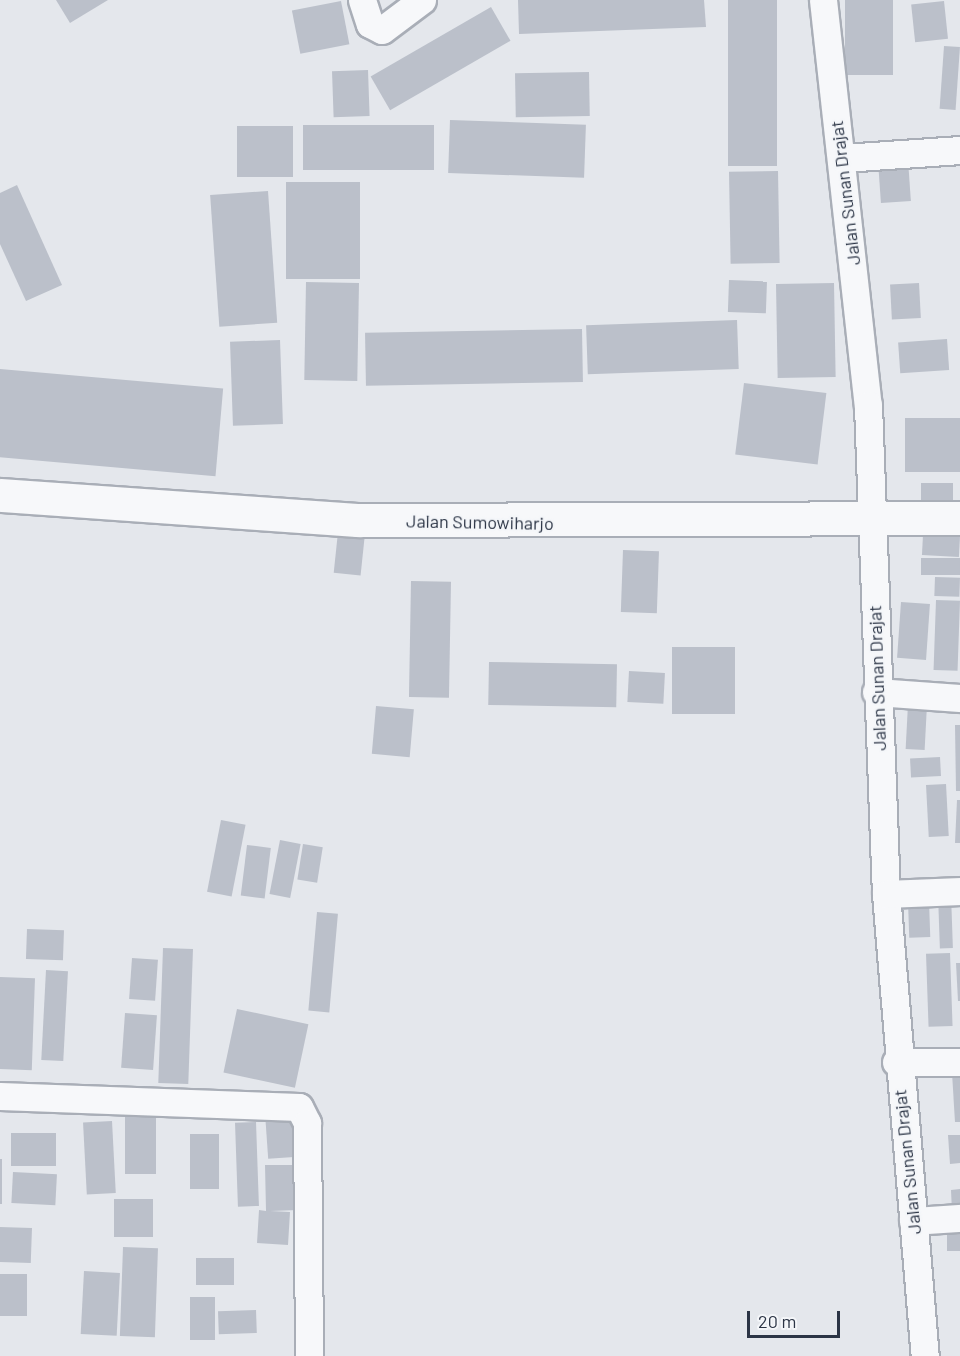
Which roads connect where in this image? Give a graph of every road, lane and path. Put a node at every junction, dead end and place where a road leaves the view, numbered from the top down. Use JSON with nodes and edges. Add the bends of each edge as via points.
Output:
{"nodes":[{"id":1,"x":362,"y":0,"type":"edge"},
{"id":2,"x":422,"y":0,"type":"edge"},
{"id":3,"x":823,"y":0,"type":"edge"},
{"id":4,"x":960,"y":150,"type":"edge"},
{"id":5,"x":843,"y":158,"type":"junction"},
{"id":6,"x":0,"y":495,"type":"edge"},
{"id":7,"x":960,"y":518,"type":"edge"},
{"id":8,"x":874,"y":520,"type":"junction"},
{"id":9,"x":876,"y":692,"type":"junction"},
{"id":10,"x":960,"y":698,"type":"edge"},
{"id":11,"x":960,"y":891,"type":"edge"},
{"id":12,"x":886,"y":894,"type":"junction"},
{"id":13,"x":896,"y":1062,"type":"junction"},
{"id":14,"x":960,"y":1062,"type":"edge"},
{"id":15,"x":0,"y":1096,"type":"edge"},
{"id":16,"x":960,"y":1218,"type":"edge"},
{"id":17,"x":913,"y":1221,"type":"junction"},
{"id":18,"x":309,"y":1356,"type":"edge"},
{"id":19,"x":925,"y":1356,"type":"edge"}],
"edges":[{"from":1,"to":2,"type":"street","via":[[367,20],[382,30]]},
{"from":3,"to":5,"type":"street","name":"Jalan Sunan Drajat"},
{"from":4,"to":5,"type":"street"},
{"from":5,"to":8,"type":"street","name":"Jalan Sunan Drajat"},
{"from":6,"to":8,"type":"street","name":"Jalan Sumowiharjo","via":[[358,520]]},
{"from":7,"to":8,"type":"street","name":"Jalan Sumowiharjo"},
{"from":8,"to":9,"type":"street","name":"Jalan Sunan Drajat"},
{"from":9,"to":10,"type":"street"},
{"from":9,"to":12,"type":"street","name":"Jalan Sunan Drajat"},
{"from":11,"to":12,"type":"street"},
{"from":12,"to":13,"type":"street","name":"Jalan Sunan Drajat"},
{"from":13,"to":14,"type":"street"},
{"from":13,"to":17,"type":"street","name":"Jalan Sunan Drajat"},
{"from":15,"to":18,"type":"street","via":[[299,1107],[307,1123]]},
{"from":16,"to":17,"type":"street"},
{"from":17,"to":19,"type":"street","name":"Jalan Sunan Drajat"}]}
